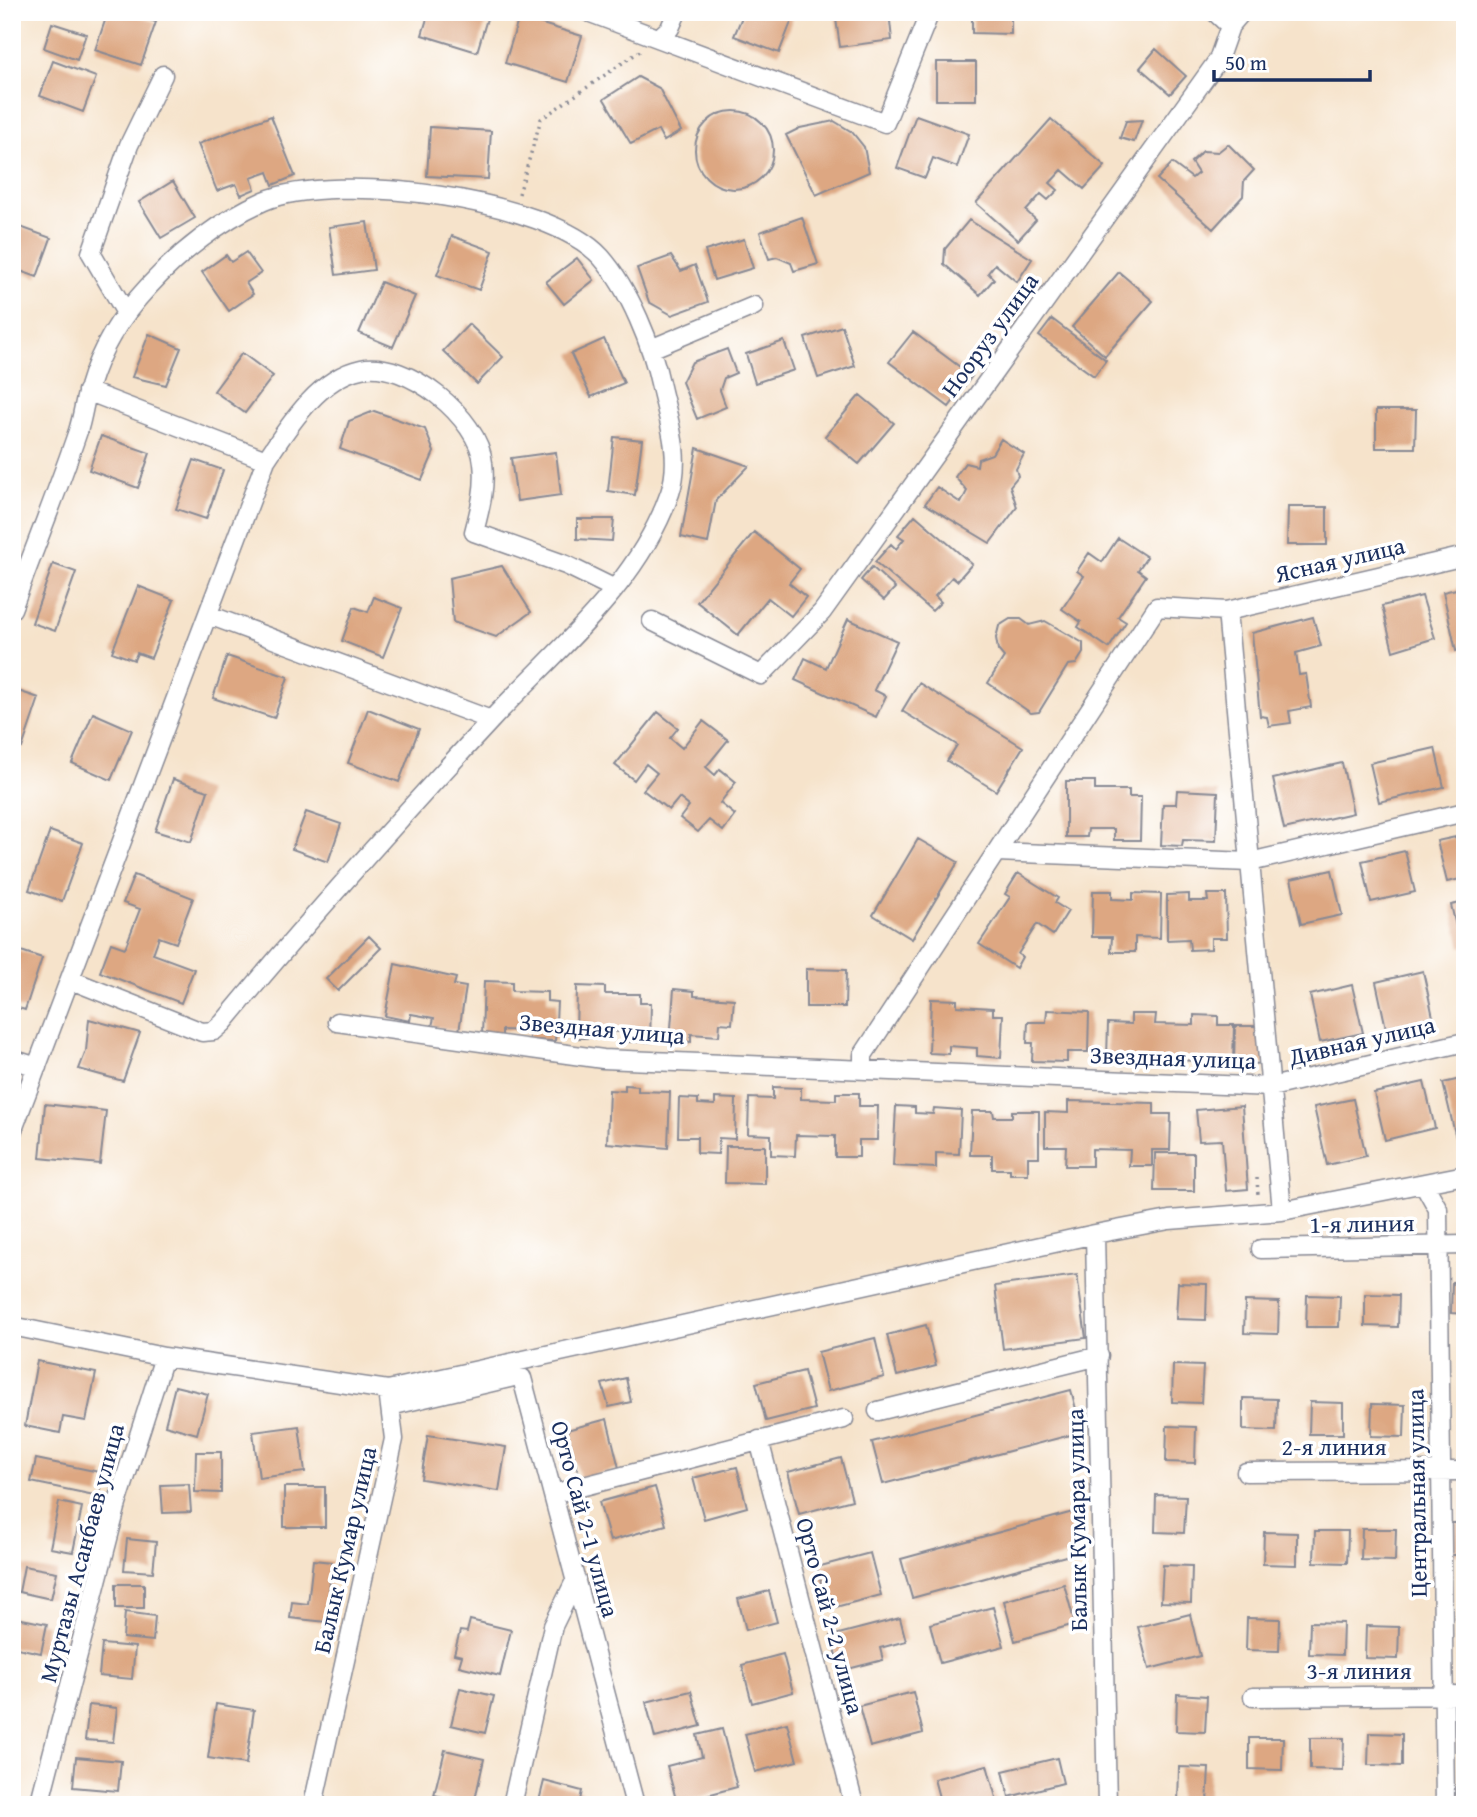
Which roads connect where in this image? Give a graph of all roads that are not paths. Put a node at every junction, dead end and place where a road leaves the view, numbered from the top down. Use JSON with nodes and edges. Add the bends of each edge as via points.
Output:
{"nodes":[{"id":1,"x":588,"y":12,"type":"edge"},
{"id":2,"x":677,"y":12,"type":"edge"},
{"id":3,"x":930,"y":12,"type":"edge"},
{"id":4,"x":1215,"y":12,"type":"edge"},
{"id":5,"x":1236,"y":19,"type":"edge"},
{"id":6,"x":659,"y":38,"type":"junction"},
{"id":7,"x":163,"y":75,"type":"dead end"},
{"id":8,"x":754,"y":306,"type":"dead end"},
{"id":9,"x":126,"y":313,"type":"junction"},
{"id":10,"x":653,"y":348,"type":"junction"},
{"id":11,"x":87,"y":391,"type":"junction"},
{"id":12,"x":266,"y":460,"type":"junction"},
{"id":13,"x":1465,"y":556,"type":"edge"},
{"id":14,"x":615,"y":589,"type":"junction"},
{"id":15,"x":12,"y":609,"type":"edge"},
{"id":16,"x":1227,"y":611,"type":"junction"},
{"id":17,"x":209,"y":615,"type":"junction"},
{"id":18,"x":652,"y":621,"type":"dead end"},
{"id":19,"x":491,"y":720,"type":"junction"},
{"id":20,"x":1465,"y":812,"type":"edge"},
{"id":21,"x":997,"y":852,"type":"junction"},
{"id":22,"x":1250,"y":862,"type":"junction"},
{"id":23,"x":71,"y":980,"type":"junction"},
{"id":24,"x":337,"y":1022,"type":"dead end"},
{"id":25,"x":1465,"y":1042,"type":"edge"},
{"id":26,"x":12,"y":1059,"type":"edge"},
{"id":27,"x":37,"y":1067,"type":"junction"},
{"id":28,"x":863,"y":1070,"type":"junction"},
{"id":29,"x":1271,"y":1087,"type":"junction"},
{"id":30,"x":12,"y":1132,"type":"edge"},
{"id":31,"x":1465,"y":1175,"type":"edge"},
{"id":32,"x":1424,"y":1184,"type":"junction"},
{"id":33,"x":1282,"y":1210,"type":"junction"},
{"id":34,"x":1095,"y":1234,"type":"junction"},
{"id":35,"x":1465,"y":1245,"type":"edge"},
{"id":36,"x":1439,"y":1248,"type":"junction"},
{"id":37,"x":1261,"y":1250,"type":"dead end"},
{"id":38,"x":12,"y":1326,"type":"edge"},
{"id":39,"x":1099,"y":1356,"type":"junction"},
{"id":40,"x":164,"y":1357,"type":"junction"},
{"id":41,"x":389,"y":1398,"type":"junction"},
{"id":42,"x":878,"y":1411,"type":"dead end"},
{"id":43,"x":844,"y":1419,"type":"dead end"},
{"id":44,"x":759,"y":1440,"type":"junction"},
{"id":45,"x":1440,"y":1471,"type":"junction"},
{"id":46,"x":1465,"y":1471,"type":"edge"},
{"id":47,"x":1246,"y":1472,"type":"dead end"},
{"id":48,"x":554,"y":1494,"type":"junction"},
{"id":49,"x":576,"y":1579,"type":"junction"},
{"id":50,"x":1444,"y":1695,"type":"junction"},
{"id":51,"x":1465,"y":1695,"type":"edge"},
{"id":52,"x":1253,"y":1697,"type":"dead end"},
{"id":53,"x":39,"y":1805,"type":"edge"},
{"id":54,"x":313,"y":1805,"type":"edge"},
{"id":55,"x":512,"y":1805,"type":"edge"},
{"id":56,"x":635,"y":1805,"type":"edge"},
{"id":57,"x":854,"y":1805,"type":"edge"},
{"id":58,"x":1107,"y":1805,"type":"edge"},
{"id":59,"x":1445,"y":1805,"type":"edge"}],
"edges":[{"from":1,"to":6,"type":"street"},
{"from":2,"to":6,"type":"street"},
{"from":3,"to":6,"type":"street","via":[[885,123]]},
{"from":4,"to":5,"type":"street"},
{"from":5,"to":18,"type":"street","name":"Нооруз улица","via":[[1218,60],[822,612],[761,675]]},
{"from":7,"to":9,"type":"street","via":[[129,145],[91,253]]},
{"from":8,"to":10,"type":"street"},
{"from":9,"to":10,"type":"street","via":[[189,249],[265,201],[306,191],[399,191],[459,199],[566,230],[600,256]]},
{"from":9,"to":11,"type":"street","via":[[100,352]]},
{"from":10,"to":14,"type":"street","via":[[676,461],[672,487],[657,525]]},
{"from":11,"to":12,"type":"street"},
{"from":11,"to":15,"type":"street","via":[[81,424]]},
{"from":12,"to":14,"type":"street","via":[[291,422],[340,377],[362,368],[407,377],[454,408],[474,433],[483,461],[483,494],[474,532],[566,565]]},
{"from":12,"to":17,"type":"street"},
{"from":13,"to":16,"type":"street","name":"Ясная улица"},
{"from":14,"to":19,"type":"street"},
{"from":16,"to":21,"type":"street","via":[[1157,607]]},
{"from":16,"to":22,"type":"street"},
{"from":17,"to":19,"type":"street"},
{"from":17,"to":23,"type":"street"},
{"from":19,"to":23,"type":"street","via":[[214,1031],[202,1032]]},
{"from":20,"to":22,"type":"street"},
{"from":21,"to":22,"type":"street"},
{"from":21,"to":28,"type":"street","via":[[863,1055]]},
{"from":22,"to":29,"type":"street"},
{"from":23,"to":27,"type":"street"},
{"from":24,"to":28,"type":"street","name":"Звездная улица","via":[[603,1059]]},
{"from":25,"to":29,"type":"street","name":"Дивная улица"},
{"from":26,"to":27,"type":"street"},
{"from":27,"to":30,"type":"street"},
{"from":28,"to":29,"type":"street","name":"Звездная улица"},
{"from":29,"to":33,"type":"street"},
{"from":31,"to":32,"type":"street"},
{"from":32,"to":33,"type":"street"},
{"from":32,"to":36,"type":"street","name":"Центральная улица","via":[[1438,1209]]},
{"from":33,"to":34,"type":"street","via":[[1169,1220]]},
{"from":34,"to":39,"type":"street","name":"Балык Кумара улица"},
{"from":34,"to":41,"type":"street"},
{"from":35,"to":36,"type":"street","name":"1-я линия"},
{"from":36,"to":37,"type":"street","name":"1-я линия"},
{"from":36,"to":45,"type":"street","name":"Центральная улица"},
{"from":38,"to":40,"type":"street"},
{"from":39,"to":42,"type":"street"},
{"from":39,"to":58,"type":"street","name":"Балык Кумара улица"},
{"from":40,"to":41,"type":"street"},
{"from":40,"to":53,"type":"street","name":"Муртазы Асанбаев улица","via":[[117,1504]]},
{"from":41,"to":48,"type":"street","name":"Орто Сай 2-1 улица","via":[[520,1376]]},
{"from":41,"to":54,"type":"street","name":"Балык Кумар улица","via":[[394,1439]]},
{"from":43,"to":44,"type":"street"},
{"from":44,"to":48,"type":"street"},
{"from":44,"to":57,"type":"street","name":"Орто Сай 2-2 улица"},
{"from":45,"to":46,"type":"street","name":"2-я линия"},
{"from":45,"to":47,"type":"street","name":"2-я линия"},
{"from":45,"to":50,"type":"street","name":"Центральная улица"},
{"from":48,"to":49,"type":"street","name":"Орто Сай 2-1 улица"},
{"from":49,"to":55,"type":"street","via":[[553,1626]]},
{"from":49,"to":56,"type":"street","name":"Орто Сай 2-1 улица"},
{"from":50,"to":51,"type":"street","name":"3-я линия"},
{"from":50,"to":52,"type":"street","name":"3-я линия"},
{"from":50,"to":59,"type":"street","name":"Центральная улица"}]}
